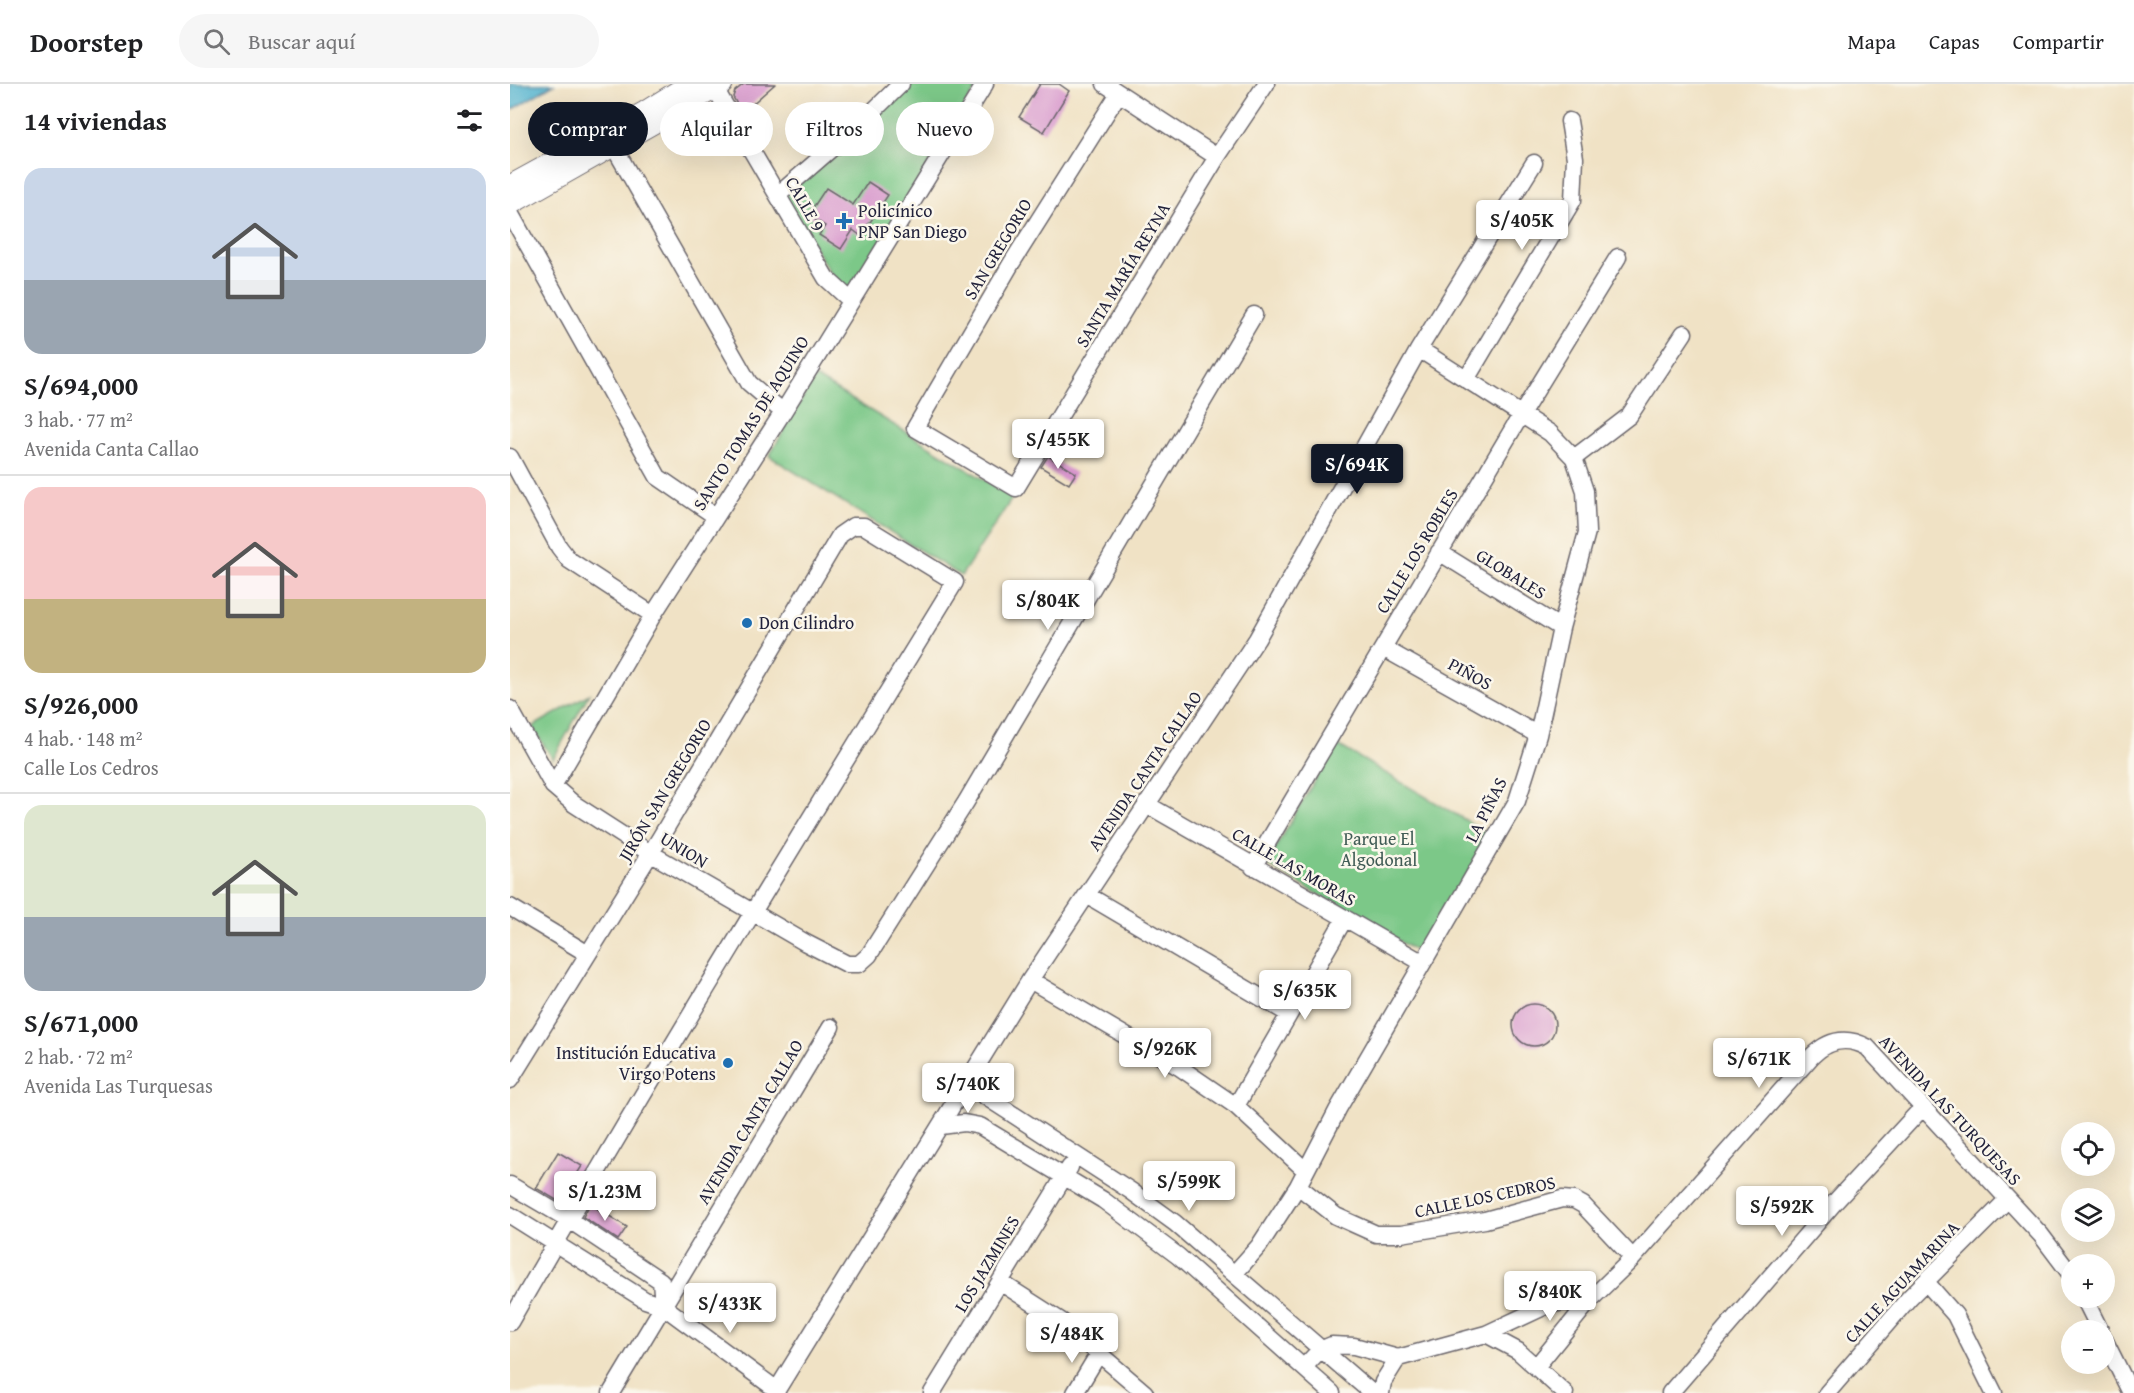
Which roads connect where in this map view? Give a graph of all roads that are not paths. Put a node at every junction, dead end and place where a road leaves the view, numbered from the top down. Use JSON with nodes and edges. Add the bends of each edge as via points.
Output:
{"nodes":[{"id":1,"x":690,"y":84,"type":"edge"},
{"id":2,"x":901,"y":84,"type":"edge"},
{"id":3,"x":985,"y":84,"type":"edge"},
{"id":4,"x":1266,"y":84,"type":"edge"},
{"id":5,"x":719,"y":87,"type":"edge"},
{"id":6,"x":1112,"y":88,"type":"edge"},
{"id":7,"x":1569,"y":122,"type":"dead end"},
{"id":8,"x":648,"y":128,"type":"edge"},
{"id":9,"x":598,"y":156,"type":"edge"},
{"id":10,"x":619,"y":156,"type":"edge"},
{"id":11,"x":1218,"y":158,"type":"junction"},
{"id":12,"x":1534,"y":164,"type":"dead end"},
{"id":13,"x":510,"y":186,"type":"edge"},
{"id":14,"x":778,"y":195,"type":"junction"},
{"id":15,"x":510,"y":204,"type":"edge"},
{"id":16,"x":510,"y":213,"type":"edge"},
{"id":17,"x":1618,"y":257,"type":"dead end"},
{"id":18,"x":850,"y":300,"type":"junction"},
{"id":19,"x":1254,"y":315,"type":"dead end"},
{"id":20,"x":1684,"y":333,"type":"dead end"},
{"id":21,"x":1419,"y":349,"type":"junction"},
{"id":22,"x":1467,"y":378,"type":"junction"},
{"id":23,"x":783,"y":412,"type":"junction"},
{"id":24,"x":1521,"y":414,"type":"junction"},
{"id":25,"x":510,"y":457,"type":"edge"},
{"id":26,"x":1574,"y":458,"type":"junction"},
{"id":27,"x":1016,"y":488,"type":"joint"},
{"id":28,"x":715,"y":516,"type":"junction"},
{"id":29,"x":1439,"y":552,"type":"junction"},
{"id":30,"x":653,"y":615,"type":"junction"},
{"id":31,"x":1561,"y":628,"type":"junction"},
{"id":32,"x":1383,"y":648,"type":"junction"},
{"id":33,"x":510,"y":709,"type":"edge"},
{"id":34,"x":1538,"y":735,"type":"junction"},
{"id":35,"x":554,"y":786,"type":"junction"},
{"id":36,"x":1146,"y":804,"type":"junction"},
{"id":37,"x":650,"y":853,"type":"junction"},
{"id":38,"x":1253,"y":867,"type":"junction"},
{"id":39,"x":1087,"y":895,"type":"junction"},
{"id":40,"x":510,"y":907,"type":"edge"},
{"id":41,"x":752,"y":913,"type":"junction"},
{"id":42,"x":1345,"y":918,"type":"junction"},
{"id":43,"x":588,"y":954,"type":"junction"},
{"id":44,"x":1423,"y":963,"type":"junction"},
{"id":45,"x":1030,"y":980,"type":"junction"},
{"id":46,"x":1289,"y":1014,"type":"junction"},
{"id":47,"x":831,"y":1027,"type":"dead end"},
{"id":48,"x":517,"y":1050,"type":"edge"},
{"id":49,"x":510,"y":1080,"type":"edge"},
{"id":50,"x":966,"y":1084,"type":"junction"},
{"id":51,"x":1236,"y":1106,"type":"junction"},
{"id":52,"x":1923,"y":1107,"type":"junction"},
{"id":53,"x":941,"y":1126,"type":"junction"},
{"id":54,"x":1078,"y":1157,"type":"junction"},
{"id":55,"x":1305,"y":1170,"type":"junction"},
{"id":56,"x":1064,"y":1176,"type":"junction"},
{"id":57,"x":510,"y":1185,"type":"edge"},
{"id":58,"x":1298,"y":1186,"type":"junction"},
{"id":59,"x":2007,"y":1200,"type":"junction"},
{"id":60,"x":510,"y":1215,"type":"edge"},
{"id":61,"x":568,"y":1219,"type":"junction"},
{"id":62,"x":556,"y":1243,"type":"junction"},
{"id":63,"x":1633,"y":1258,"type":"junction"},
{"id":64,"x":2061,"y":1261,"type":"edge"},
{"id":65,"x":1234,"y":1274,"type":"junction"},
{"id":66,"x":1000,"y":1282,"type":"junction"},
{"id":67,"x":1926,"y":1282,"type":"junction"},
{"id":68,"x":1591,"y":1299,"type":"junction"},
{"id":69,"x":663,"y":1305,"type":"junction"},
{"id":70,"x":510,"y":1322,"type":"edge"},
{"id":71,"x":1486,"y":1334,"type":"junction"},
{"id":72,"x":1320,"y":1350,"type":"junction"},
{"id":73,"x":1099,"y":1353,"type":"junction"},
{"id":74,"x":1398,"y":1358,"type":"junction"},
{"id":75,"x":2115,"y":1361,"type":"edge"},
{"id":76,"x":1304,"y":1367,"type":"junction"},
{"id":77,"x":1536,"y":1367,"type":"junction"},
{"id":78,"x":1988,"y":1389,"type":"edge"},
{"id":79,"x":776,"y":1391,"type":"edge"},
{"id":80,"x":611,"y":1393,"type":"edge"},
{"id":81,"x":933,"y":1393,"type":"edge"},
{"id":82,"x":1075,"y":1393,"type":"edge"},
{"id":83,"x":1145,"y":1393,"type":"edge"},
{"id":84,"x":1332,"y":1393,"type":"edge"},
{"id":85,"x":1372,"y":1393,"type":"edge"},
{"id":86,"x":1381,"y":1393,"type":"edge"},
{"id":87,"x":1565,"y":1393,"type":"edge"},
{"id":88,"x":1670,"y":1393,"type":"edge"},
{"id":89,"x":1827,"y":1393,"type":"edge"},
{"id":90,"x":2131,"y":1393,"type":"edge"}],
"edges":[{"from":1,"to":13,"type":"main road"},
{"from":2,"to":14,"type":"street"},
{"from":3,"to":18,"type":"street","name":"SANTO TOMAS DE AQUINO"},
{"from":4,"to":11,"type":"street","name":"SANTA MARÍA REYNA"},
{"from":5,"to":8,"type":"main road"},
{"from":5,"to":14,"type":"street","name":"CALLE 9"},
{"from":6,"to":11,"type":"street"},
{"from":6,"to":27,"type":"street","name":"SAN GREGORIO","via":[[915,428]]},
{"from":7,"to":22,"type":"street","via":[[1575,158],[1573,200]]},
{"from":9,"to":15,"type":"main road"},
{"from":10,"to":23,"type":"street","via":[[749,383]]},
{"from":11,"to":27,"type":"street","name":"SANTA MARÍA REYNA"},
{"from":12,"to":21,"type":"street","name":"AVENIDA CANTA CALLAO"},
{"from":14,"to":18,"type":"street","name":"CALLE 9","via":[[826,278]]},
{"from":16,"to":28,"type":"street","via":[[658,477]]},
{"from":17,"to":24,"type":"street","name":"CALLE LOS ROBLES"},
{"from":18,"to":23,"type":"street","name":"SANTO TOMAS DE AQUINO"},
{"from":19,"to":41,"type":"street","name":"UNION","via":[[954,821],[869,955],[859,964],[847,964]]},
{"from":20,"to":26,"type":"street","via":[[1629,416]]},
{"from":21,"to":22,"type":"street","name":"LA PIÑAS"},
{"from":21,"to":36,"type":"street","name":"AVENIDA CANTA CALLAO","via":[[1257,639]]},
{"from":22,"to":24,"type":"street","name":"LA PIÑAS"},
{"from":23,"to":28,"type":"street","name":"SANTO TOMAS DE AQUINO"},
{"from":24,"to":26,"type":"street","name":"LA PIÑAS","via":[[1550,433]]},
{"from":24,"to":29,"type":"street","name":"CALLE LOS ROBLES"},
{"from":25,"to":30,"type":"street","via":[[568,560]]},
{"from":26,"to":31,"type":"street","name":"LA PIÑAS","via":[[1585,491],[1587,532]]},
{"from":28,"to":30,"type":"street","name":"SANTO TOMAS DE AQUINO"},
{"from":29,"to":31,"type":"street","name":"GLOBALES"},
{"from":29,"to":32,"type":"street","name":"CALLE LOS ROBLES"},
{"from":30,"to":35,"type":"street","name":"SANTO TOMAS DE AQUINO"},
{"from":31,"to":34,"type":"street","name":"LA PIÑAS"},
{"from":32,"to":34,"type":"street","name":"PIÑOS"},
{"from":32,"to":38,"type":"street","name":"CALLE LOS ROBLES"},
{"from":33,"to":35,"type":"street","name":"UNION"},
{"from":34,"to":44,"type":"street","name":"LA PIÑAS","via":[[1517,801]]},
{"from":35,"to":37,"type":"street","name":"UNION","via":[[574,804]]},
{"from":36,"to":38,"type":"street","name":"CALLE LAS MORAS"},
{"from":36,"to":39,"type":"street","name":"AVENIDA CANTA CALLAO"},
{"from":37,"to":41,"type":"street","name":"UNION"},
{"from":37,"to":41,"type":"street","name":"JIRÓN SAN GREGORIO","via":[[840,535],[858,525],[879,534],[955,582]]},
{"from":37,"to":43,"type":"street","name":"JIRÓN SAN GREGORIO"},
{"from":38,"to":42,"type":"street","name":"CALLE LAS MORAS"},
{"from":39,"to":45,"type":"street","name":"AVENIDA CANTA CALLAO"},
{"from":39,"to":46,"type":"street"},
{"from":40,"to":43,"type":"street"},
{"from":41,"to":61,"type":"street"},
{"from":42,"to":44,"type":"street","name":"CALLE LAS MORAS"},
{"from":42,"to":46,"type":"street"},
{"from":43,"to":48,"type":"street","name":"JIRÓN SAN GREGORIO"},
{"from":44,"to":55,"type":"street","name":"LA PIÑAS"},
{"from":45,"to":50,"type":"street","name":"AVENIDA CANTA CALLAO"},
{"from":45,"to":51,"type":"street","via":[[1179,1067]]},
{"from":46,"to":51,"type":"street"},
{"from":47,"to":69,"type":"street","name":"AVENIDA CANTA CALLAO"},
{"from":48,"to":49,"type":"street","name":"JIRÓN SAN GREGORIO"},
{"from":50,"to":53,"type":"street","name":"AVENIDA CANTA CALLAO"},
{"from":50,"to":54,"type":"street"},
{"from":51,"to":55,"type":"street"},
{"from":52,"to":59,"type":"street","name":"AVENIDA LAS TURQUESAS"},
{"from":52,"to":63,"type":"street","name":"AVENIDA LAS TURQUESAS","via":[[1867,1047],[1844,1040],[1820,1047]]},
{"from":52,"to":88,"type":"street","via":[[1833,1203]]},
{"from":53,"to":56,"type":"street","via":[[980,1126]]},
{"from":53,"to":79,"type":"street","name":"AVENIDA CANTA CALLAO"},
{"from":54,"to":56,"type":"street","name":"LOS JAZMINES"},
{"from":54,"to":65,"type":"street","via":[[1158,1210]]},
{"from":55,"to":58,"type":"street","name":"LA PIÑAS"},
{"from":56,"to":66,"type":"street","name":"LOS JAZMINES"},
{"from":56,"to":76,"type":"street","via":[[1178,1256]]},
{"from":57,"to":61,"type":"street"},
{"from":58,"to":63,"type":"street","name":"CALLE LOS CEDROS","via":[[1336,1216],[1376,1234],[1401,1234],[1474,1222],[1562,1199],[1574,1200]]},
{"from":58,"to":65,"type":"street","name":"LA PIÑAS"},
{"from":59,"to":64,"type":"street","name":"AVENIDA LAS TURQUESAS"},
{"from":59,"to":67,"type":"street","name":"CALLE AGUAMARINA"},
{"from":60,"to":62,"type":"street"},
{"from":61,"to":62,"type":"street"},
{"from":61,"to":69,"type":"street","via":[[662,1281]]},
{"from":62,"to":69,"type":"street","via":[[645,1300]]},
{"from":62,"to":70,"type":"street"},
{"from":63,"to":68,"type":"street","name":"AVENIDA LAS TURQUESAS"},
{"from":65,"to":72,"type":"street"},
{"from":66,"to":73,"type":"street","via":[[1061,1321]]},
{"from":66,"to":81,"type":"street","name":"LOS JAZMINES"},
{"from":67,"to":78,"type":"street","via":[[1955,1315]]},
{"from":67,"to":89,"type":"street","name":"CALLE AGUAMARINA"},
{"from":68,"to":71,"type":"street","via":[[1550,1304]]},
{"from":68,"to":77,"type":"street","name":"AVENIDA LAS TURQUESAS"},
{"from":69,"to":79,"type":"street"},
{"from":69,"to":80,"type":"street","name":"AVENIDA CANTA CALLAO"},
{"from":71,"to":74,"type":"street"},
{"from":71,"to":77,"type":"street","via":[[1505,1342]]},
{"from":72,"to":74,"type":"street","via":[[1342,1345]]},
{"from":72,"to":76,"type":"street"},
{"from":72,"to":85,"type":"street"},
{"from":73,"to":82,"type":"street"},
{"from":73,"to":83,"type":"street"},
{"from":74,"to":86,"type":"street","via":[[1383,1382]]},
{"from":75,"to":90,"type":"street"},
{"from":76,"to":84,"type":"street"},
{"from":77,"to":87,"type":"street"}]}
